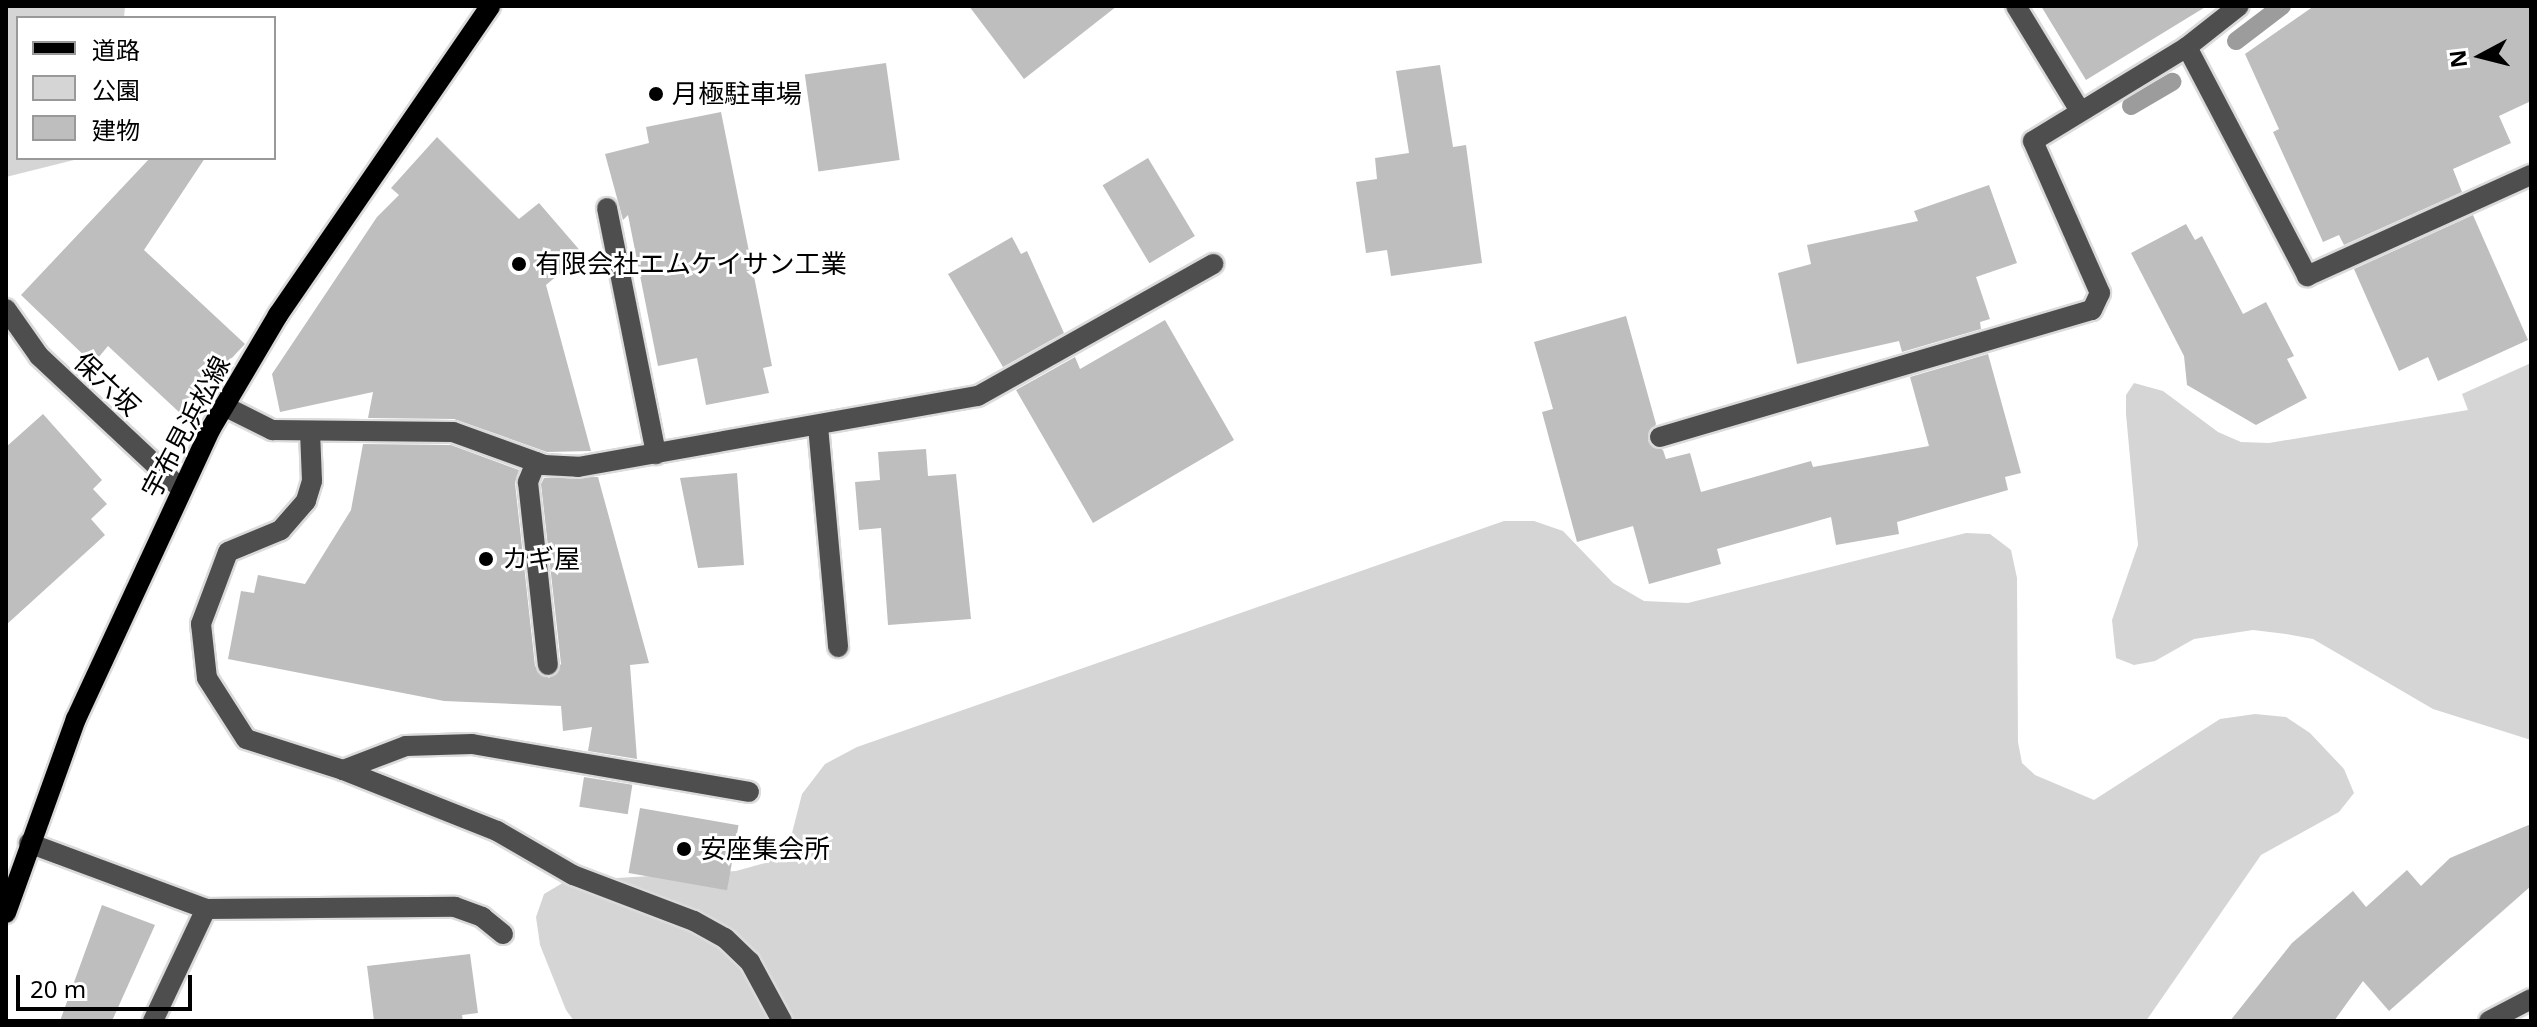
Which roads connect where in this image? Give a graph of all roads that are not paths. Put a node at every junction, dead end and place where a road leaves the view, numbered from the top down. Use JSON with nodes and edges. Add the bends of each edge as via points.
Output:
{"nodes":[{"id":1,"x":490,"y":6,"type":"edge"},
{"id":2,"x":2016,"y":6,"type":"edge"},
{"id":3,"x":2239,"y":6,"type":"edge"},
{"id":4,"x":2187,"y":47,"type":"junction"},
{"id":5,"x":2080,"y":111,"type":"junction"},
{"id":6,"x":2531,"y":175,"type":"edge"},
{"id":7,"x":607,"y":208,"type":"dead end"},
{"id":8,"x":1213,"y":264,"type":"dead end"},
{"id":9,"x":6,"y":309,"type":"edge"},
{"id":10,"x":224,"y":406,"type":"junction"},
{"id":11,"x":818,"y":426,"type":"junction"},
{"id":12,"x":310,"y":431,"type":"junction"},
{"id":13,"x":1660,"y":437,"type":"dead end"},
{"id":14,"x":656,"y":454,"type":"junction"},
{"id":15,"x":536,"y":462,"type":"junction"},
{"id":16,"x":181,"y":489,"type":"junction"},
{"id":17,"x":838,"y":647,"type":"dead end"},
{"id":18,"x":548,"y":665,"type":"dead end"},
{"id":19,"x":343,"y":770,"type":"junction"},
{"id":20,"x":749,"y":792,"type":"dead end"},
{"id":21,"x":29,"y":843,"type":"junction"},
{"id":22,"x":206,"y":909,"type":"junction"},
{"id":23,"x":6,"y":913,"type":"edge"},
{"id":24,"x":503,"y":934,"type":"dead end"},
{"id":25,"x":2531,"y":999,"type":"edge"},
{"id":26,"x":153,"y":1021,"type":"edge"},
{"id":27,"x":782,"y":1021,"type":"edge"},
{"id":28,"x":2489,"y":1021,"type":"edge"}],
"edges":[{"from":1,"to":10,"type":"main road","name":"宇布見浜松線","via":[[278,315]]},
{"from":2,"to":5,"type":"street"},
{"from":3,"to":4,"type":"street"},
{"from":4,"to":5,"type":"street"},
{"from":4,"to":6,"type":"street","via":[[2307,276]]},
{"from":5,"to":13,"type":"street","via":[[2033,141],[2100,293],[2092,310]]},
{"from":7,"to":14,"type":"street"},
{"from":8,"to":11,"type":"street","via":[[978,396]]},
{"from":9,"to":16,"type":"street","name":"保六坂","via":[[39,356]]},
{"from":10,"to":12,"type":"street","via":[[272,430]]},
{"from":10,"to":16,"type":"main road","name":"宇布見浜松線"},
{"from":11,"to":14,"type":"street"},
{"from":11,"to":17,"type":"street"},
{"from":12,"to":15,"type":"street","via":[[453,432]]},
{"from":12,"to":19,"type":"street","via":[[312,481],[306,501],[281,530],[228,552],[201,624],[207,678],[246,739]]},
{"from":14,"to":15,"type":"street","via":[[561,468]]},
{"from":15,"to":18,"type":"street","via":[[528,482]]},
{"from":16,"to":21,"type":"main road","name":"宇布見浜松線","via":[[76,719]]},
{"from":19,"to":20,"type":"street","via":[[406,746],[461,743]]},
{"from":19,"to":27,"type":"street","via":[[497,831],[573,875],[715,932],[750,962]]},
{"from":21,"to":22,"type":"street"},
{"from":21,"to":23,"type":"main road","name":"宇布見浜松線"},
{"from":22,"to":24,"type":"street","via":[[455,907],[482,917]]},
{"from":22,"to":26,"type":"street"},
{"from":25,"to":28,"type":"street"}]}
